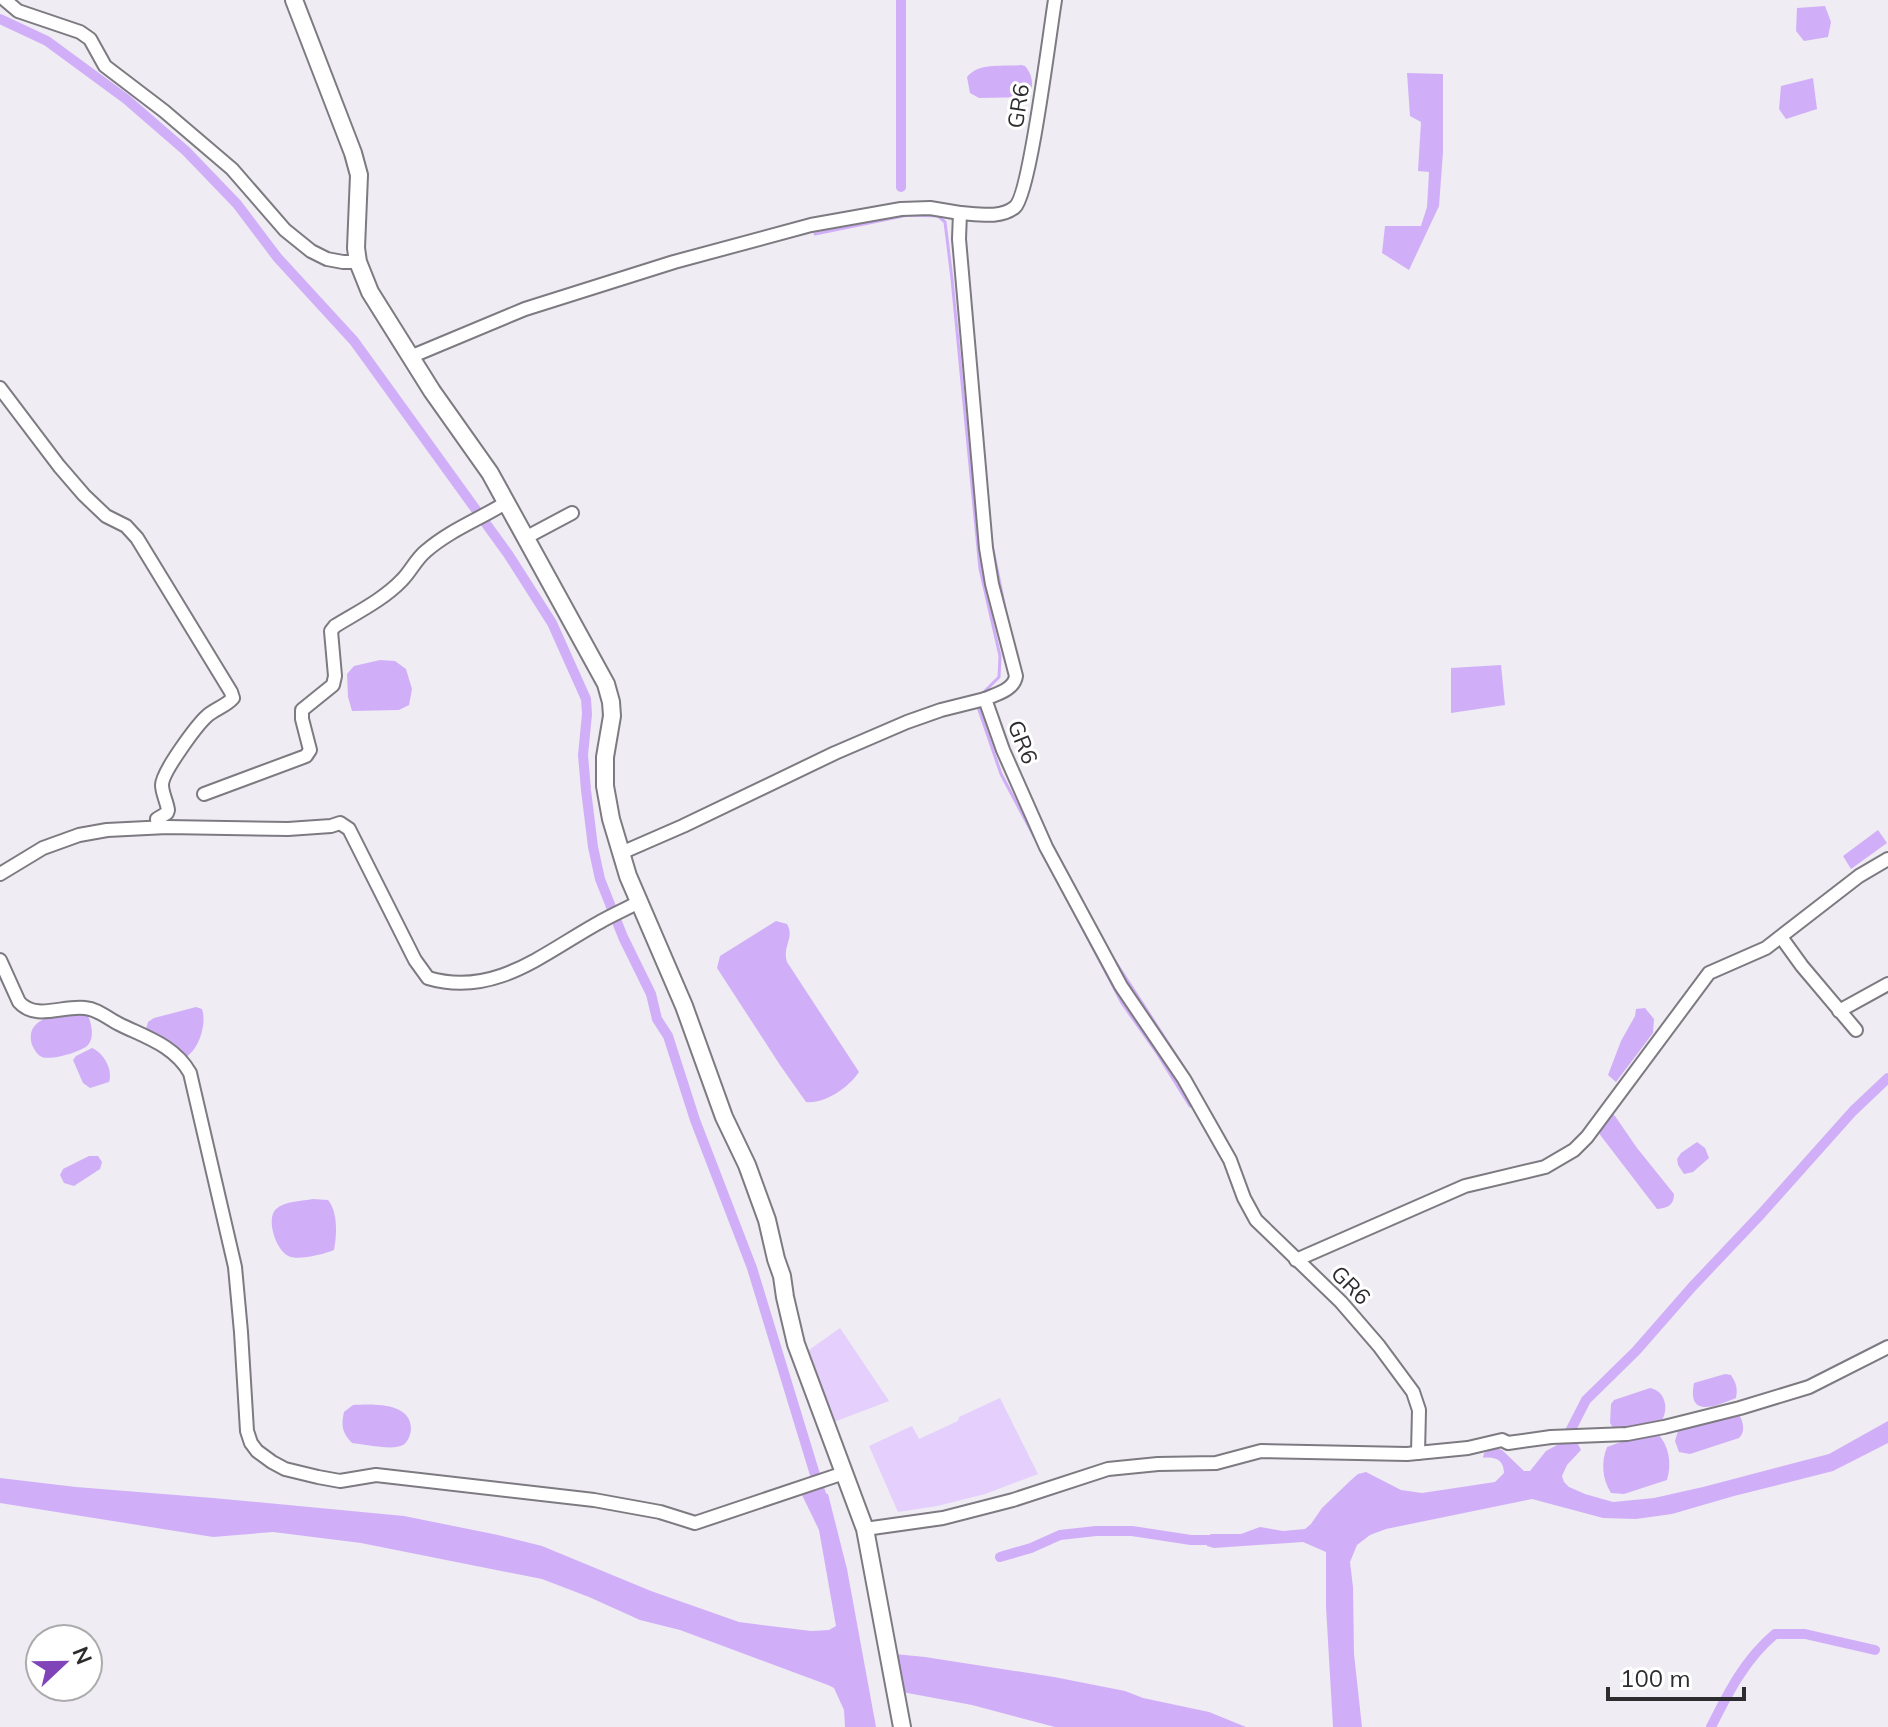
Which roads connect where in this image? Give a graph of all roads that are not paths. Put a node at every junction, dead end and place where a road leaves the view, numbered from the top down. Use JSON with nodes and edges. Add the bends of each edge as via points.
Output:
{"nodes":[{"id":1,"x":5,"y":0,"type":"edge"},
{"id":2,"x":294,"y":0,"type":"edge"},
{"id":3,"x":1055,"y":0,"type":"edge"},
{"id":4,"x":960,"y":213,"type":"junction"},
{"id":5,"x":358,"y":262,"type":"junction"},
{"id":6,"x":410,"y":357,"type":"junction"},
{"id":7,"x":0,"y":388,"type":"edge"},
{"id":8,"x":507,"y":502,"type":"junction"},
{"id":9,"x":572,"y":513,"type":"dead end"},
{"id":10,"x":525,"y":538,"type":"junction"},
{"id":11,"x":985,"y":699,"type":"junction"},
{"id":12,"x":204,"y":794,"type":"dead end"},
{"id":13,"x":158,"y":827,"type":"junction"},
{"id":14,"x":621,"y":853,"type":"junction"},
{"id":15,"x":1888,"y":859,"type":"edge"},
{"id":16,"x":0,"y":874,"type":"edge"},
{"id":17,"x":636,"y":904,"type":"junction"},
{"id":18,"x":1781,"y":937,"type":"junction"},
{"id":19,"x":0,"y":960,"type":"edge"},
{"id":20,"x":1888,"y":984,"type":"edge"},
{"id":21,"x":1839,"y":1011,"type":"junction"},
{"id":22,"x":1856,"y":1030,"type":"dead end"},
{"id":23,"x":1296,"y":1260,"type":"junction"},
{"id":24,"x":1888,"y":1347,"type":"edge"},
{"id":25,"x":1418,"y":1453,"type":"junction"},
{"id":26,"x":839,"y":1475,"type":"junction"},
{"id":27,"x":865,"y":1529,"type":"junction"},
{"id":28,"x":902,"y":1727,"type":"edge"}],
"edges":[{"from":1,"to":5,"type":"street","via":[[18,11],[90,39],[105,66],[232,169],[285,230],[327,259]]},
{"from":2,"to":5,"type":"main road","via":[[359,175]]},
{"from":3,"to":4,"type":"street","name":"GR6","via":[[1020,200],[1007,211],[990,215]]},
{"from":4,"to":6,"type":"street","via":[[901,209],[811,225],[525,309]]},
{"from":4,"to":11,"type":"street","name":"GR6","via":[[986,548],[1016,676],[1010,687]]},
{"from":5,"to":6,"type":"main road"},
{"from":6,"to":8,"type":"main road"},
{"from":7,"to":13,"type":"street","via":[[90,502],[137,538],[231,692],[230,702],[191,733],[168,770],[162,784],[168,810],[157,819]]},
{"from":8,"to":10,"type":"main road"},
{"from":8,"to":12,"type":"street","via":[[427,549],[390,591],[331,631],[333,685],[302,710],[310,750],[306,756]]},
{"from":9,"to":10,"type":"street"},
{"from":10,"to":14,"type":"main road","via":[[606,684],[612,716],[605,786]]},
{"from":11,"to":14,"type":"street","via":[[907,722]]},
{"from":11,"to":23,"type":"street","name":"GR6","via":[[1046,847],[1121,986],[1184,1079],[1230,1160],[1256,1220]]},
{"from":13,"to":16,"type":"street","via":[[79,835],[43,848]]},
{"from":13,"to":17,"type":"street","via":[[288,829],[345,824],[415,960],[428,978],[440,982],[474,983],[514,971]]},
{"from":14,"to":17,"type":"main road"},
{"from":15,"to":18,"type":"street"},
{"from":17,"to":26,"type":"main road","via":[[684,1006],[759,1198],[796,1344]]},
{"from":18,"to":21,"type":"street"},
{"from":18,"to":23,"type":"street","via":[[1709,973],[1587,1137],[1562,1158],[1465,1186]]},
{"from":19,"to":26,"type":"street","via":[[19,1002],[32,1012],[95,1010],[169,1049],[190,1073],[235,1267],[247,1431],[257,1451],[272,1462],[340,1481],[376,1475],[594,1500],[695,1523]]},
{"from":20,"to":21,"type":"street"},
{"from":21,"to":22,"type":"street"},
{"from":23,"to":25,"type":"street","name":"GR6","via":[[1341,1302],[1413,1392],[1419,1410]]},
{"from":24,"to":25,"type":"street","via":[[1809,1387],[1627,1434],[1502,1440]]},
{"from":25,"to":27,"type":"street","via":[[1261,1451],[1216,1463],[1108,1469],[943,1518]]},
{"from":26,"to":27,"type":"main road"},
{"from":27,"to":28,"type":"main road"}]}
